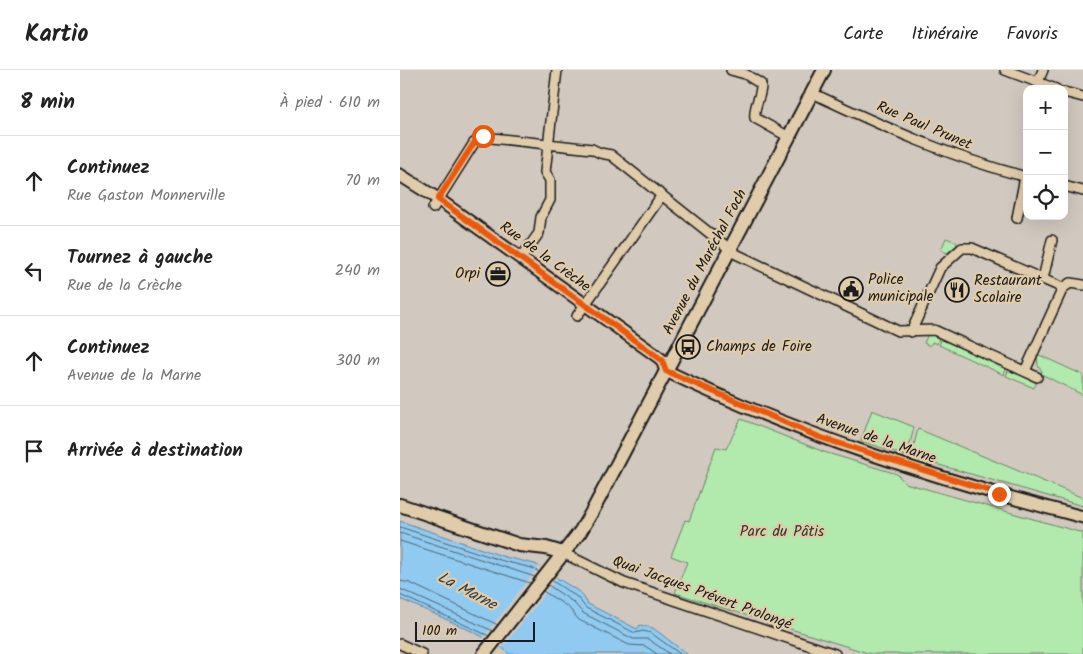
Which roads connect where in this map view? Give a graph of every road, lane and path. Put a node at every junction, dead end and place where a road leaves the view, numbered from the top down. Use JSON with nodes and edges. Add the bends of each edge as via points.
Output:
{"nodes":[{"id":1,"x":557,"y":70,"type":"edge"},
{"id":2,"x":731,"y":70,"type":"edge"},
{"id":3,"x":824,"y":70,"type":"edge"},
{"id":4,"x":1004,"y":70,"type":"edge"},
{"id":5,"x":1043,"y":70,"type":"edge"},
{"id":6,"x":1038,"y":82,"type":"junction"},
{"id":7,"x":1046,"y":85,"type":"edge"},
{"id":8,"x":812,"y":93,"type":"junction"},
{"id":9,"x":1068,"y":93,"type":"edge"},
{"id":10,"x":1083,"y":97,"type":"edge"},
{"id":11,"x":789,"y":137,"type":"junction"},
{"id":12,"x":548,"y":143,"type":"junction"},
{"id":13,"x":400,"y":174,"type":"edge"},
{"id":14,"x":1023,"y":176,"type":"edge"},
{"id":15,"x":1068,"y":187,"type":"edge"},
{"id":16,"x":1023,"y":191,"type":"edge"},
{"id":17,"x":1083,"y":191,"type":"edge"},
{"id":18,"x":662,"y":195,"type":"junction"},
{"id":19,"x":436,"y":204,"type":"junction"},
{"id":20,"x":1017,"y":218,"type":"dead end"},
{"id":21,"x":1052,"y":240,"type":"dead end"},
{"id":22,"x":730,"y":250,"type":"junction"},
{"id":23,"x":521,"y":258,"type":"junction"},
{"id":24,"x":1043,"y":280,"type":"junction"},
{"id":25,"x":1083,"y":285,"type":"edge"},
{"id":26,"x":1063,"y":288,"type":"junction"},
{"id":27,"x":580,"y":311,"type":"junction"},
{"id":28,"x":911,"y":332,"type":"junction"},
{"id":29,"x":666,"y":371,"type":"junction"},
{"id":30,"x":1025,"y":371,"type":"junction"},
{"id":31,"x":1037,"y":377,"type":"dead end"},
{"id":32,"x":400,"y":505,"type":"edge"},
{"id":33,"x":1083,"y":517,"type":"edge"},
{"id":34,"x":563,"y":553,"type":"junction"},
{"id":35,"x":400,"y":644,"type":"edge"},
{"id":36,"x":422,"y":654,"type":"edge"},
{"id":37,"x":485,"y":654,"type":"edge"},
{"id":38,"x":835,"y":654,"type":"edge"}],
"edges":[{"from":1,"to":12,"type":"street"},
{"from":2,"to":11,"type":"street","via":[[746,74],[761,84],[755,118]]},
{"from":3,"to":8,"type":"main road","name":"Avenue du Maréchal Foch"},
{"from":4,"to":6,"type":"street"},
{"from":5,"to":6,"type":"street"},
{"from":6,"to":7,"type":"street"},
{"from":8,"to":11,"type":"main road","name":"Avenue du Maréchal Foch"},
{"from":8,"to":14,"type":"street","name":"Rue Paul Prunet","via":[[974,163]]},
{"from":9,"to":10,"type":"street"},
{"from":11,"to":22,"type":"main road","name":"Avenue du Maréchal Foch"},
{"from":12,"to":18,"type":"street","via":[[611,155]]},
{"from":12,"to":19,"type":"street","via":[[488,136],[478,139]]},
{"from":12,"to":23,"type":"street","via":[[545,172],[550,180],[550,200],[540,217],[539,233]]},
{"from":13,"to":19,"type":"street","name":"Rue de la Crèche"},
{"from":15,"to":17,"type":"street"},
{"from":16,"to":20,"type":"street"},
{"from":18,"to":22,"type":"street"},
{"from":18,"to":27,"type":"street"},
{"from":19,"to":23,"type":"street","name":"Rue de la Crèche"},
{"from":21,"to":24,"type":"street"},
{"from":22,"to":28,"type":"street","via":[[898,331]]},
{"from":22,"to":29,"type":"main road","name":"Avenue du Maréchal Foch"},
{"from":23,"to":27,"type":"street","name":"Rue de la Crèche"},
{"from":24,"to":26,"type":"street"},
{"from":24,"to":28,"type":"street","via":[[972,248],[962,248],[940,268]]},
{"from":25,"to":26,"type":"street","via":[[1070,283]]},
{"from":26,"to":30,"type":"street"},
{"from":27,"to":29,"type":"street","name":"Rue de la Crèche","via":[[662,360]]},
{"from":28,"to":30,"type":"street","via":[[934,330]]},
{"from":29,"to":33,"type":"street","name":"Avenue de la Marne","via":[[848,448]]},
{"from":29,"to":34,"type":"main road","name":"Avenue du Maréchal Foch","via":[[593,510]]},
{"from":30,"to":31,"type":"street"},
{"from":32,"to":34,"type":"main road","via":[[519,545]]},
{"from":34,"to":37,"type":"main road","name":"Avenue du Maréchal Foch"},
{"from":34,"to":38,"type":"street","name":"Quai Jacques Prévert Prolongé","via":[[624,583]]},
{"from":35,"to":36,"type":"street"}]}
